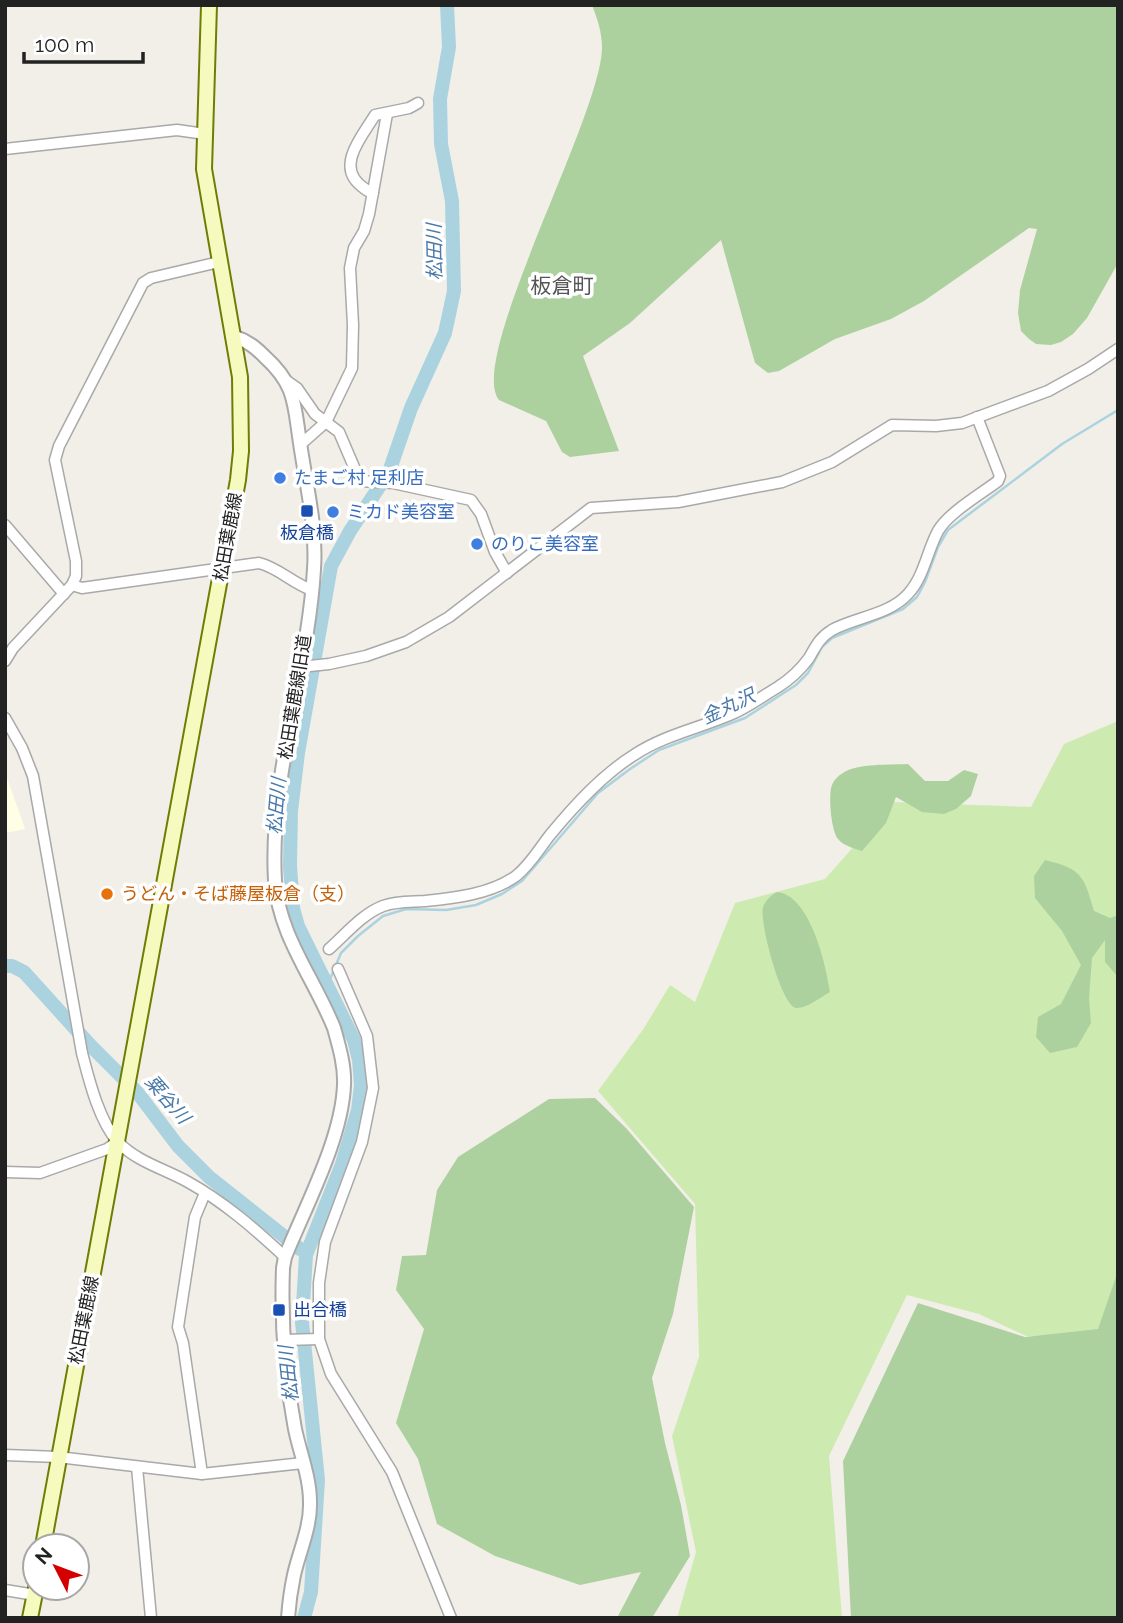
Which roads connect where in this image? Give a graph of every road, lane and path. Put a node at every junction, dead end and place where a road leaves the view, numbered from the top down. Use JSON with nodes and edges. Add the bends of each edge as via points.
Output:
{"nodes":[{"id":1,"x":209,"y":5,"type":"edge"},
{"id":2,"x":418,"y":103,"type":"dead end"},
{"id":3,"x":387,"y":114,"type":"junction"},
{"id":4,"x":205,"y":135,"type":"junction"},
{"id":5,"x":5,"y":149,"type":"edge"},
{"id":6,"x":373,"y":193,"type":"junction"},
{"id":7,"x":219,"y":262,"type":"junction"},
{"id":8,"x":234,"y":337,"type":"junction"},
{"id":9,"x":1118,"y":349,"type":"edge"},
{"id":10,"x":287,"y":381,"type":"junction"},
{"id":11,"x":977,"y":417,"type":"junction"},
{"id":12,"x":326,"y":422,"type":"junction"},
{"id":13,"x":300,"y":445,"type":"junction"},
{"id":14,"x":5,"y":525,"type":"edge"},
{"id":15,"x":223,"y":568,"type":"junction"},
{"id":16,"x":507,"y":573,"type":"junction"},
{"id":17,"x":72,"y":585,"type":"junction"},
{"id":18,"x":312,"y":590,"type":"junction"},
{"id":19,"x":64,"y":594,"type":"junction"},
{"id":20,"x":5,"y":661,"type":"edge"},
{"id":21,"x":300,"y":667,"type":"junction"},
{"id":22,"x":5,"y":718,"type":"edge"},
{"id":23,"x":329,"y":949,"type":"dead end"},
{"id":24,"x":338,"y":969,"type":"dead end"},
{"id":25,"x":117,"y":1141,"type":"junction"},
{"id":26,"x":5,"y":1172,"type":"edge"},
{"id":27,"x":205,"y":1193,"type":"junction"},
{"id":28,"x":286,"y":1255,"type":"junction"},
{"id":29,"x":316,"y":1339,"type":"junction"},
{"id":30,"x":287,"y":1340,"type":"junction"},
{"id":31,"x":5,"y":1455,"type":"edge"},
{"id":32,"x":58,"y":1457,"type":"junction"},
{"id":33,"x":303,"y":1463,"type":"junction"},
{"id":34,"x":137,"y":1467,"type":"junction"},
{"id":35,"x":202,"y":1474,"type":"junction"},
{"id":36,"x":45,"y":1532,"type":"edge"},
{"id":37,"x":151,"y":1618,"type":"edge"},
{"id":38,"x":288,"y":1618,"type":"edge"},
{"id":39,"x":450,"y":1618,"type":"edge"}],
"edges":[{"from":1,"to":4,"type":"main road","name":"松田葉鹿線"},
{"from":2,"to":3,"type":"street"},
{"from":3,"to":6,"type":"street"},
{"from":3,"to":6,"type":"street","via":[[375,115],[350,162],[352,177]]},
{"from":4,"to":5,"type":"street","via":[[177,130]]},
{"from":4,"to":7,"type":"main road","name":"松田葉鹿線","via":[[206,186]]},
{"from":6,"to":12,"type":"street","via":[[350,268],[352,368]]},
{"from":7,"to":8,"type":"main road","name":"松田葉鹿線"},
{"from":7,"to":17,"type":"street","via":[[143,283],[59,446],[55,460],[76,561]]},
{"from":8,"to":10,"type":"street","name":"松田葉鹿線旧道","via":[[254,346]]},
{"from":8,"to":15,"type":"main road","name":"松田葉鹿線","via":[[240,377],[241,451]]},
{"from":9,"to":11,"type":"street","via":[[1060,385]]},
{"from":10,"to":12,"type":"street"},
{"from":10,"to":13,"type":"street","name":"松田葉鹿線旧道"},
{"from":11,"to":16,"type":"street","via":[[936,426],[892,425],[832,462],[782,482],[678,502],[591,508]]},
{"from":11,"to":23,"type":"street","via":[[1000,476],[944,522],[908,594],[888,608],[830,631],[783,684],[735,713],[634,754],[567,815],[530,862],[506,882],[477,894],[380,907]]},
{"from":12,"to":13,"type":"street"},
{"from":12,"to":16,"type":"street","via":[[342,437],[360,481],[393,483],[471,500]]},
{"from":13,"to":18,"type":"street","name":"松田葉鹿線旧道","via":[[313,523]]},
{"from":14,"to":19,"type":"street"},
{"from":15,"to":17,"type":"street","via":[[82,588]]},
{"from":15,"to":18,"type":"street","via":[[259,563]]},
{"from":15,"to":25,"type":"main road","name":"松田葉鹿線"},
{"from":16,"to":21,"type":"street","via":[[449,617],[406,642],[340,662]]},
{"from":17,"to":19,"type":"street"},
{"from":18,"to":21,"type":"street","name":"松田葉鹿線旧道"},
{"from":19,"to":20,"type":"street"},
{"from":21,"to":28,"type":"street","name":"松田葉鹿線旧道","via":[[277,820],[276,892],[288,937],[334,1028],[344,1087],[328,1151]]},
{"from":22,"to":25,"type":"street","via":[[33,776],[80,1042],[92,1091]]},
{"from":24,"to":29,"type":"street","via":[[370,1048],[373,1088],[362,1142],[325,1242]]},
{"from":25,"to":26,"type":"street","via":[[107,1149],[40,1173]]},
{"from":25,"to":27,"type":"street"},
{"from":25,"to":32,"type":"main road","name":"松田葉鹿線"},
{"from":27,"to":28,"type":"street"},
{"from":27,"to":35,"type":"street","via":[[194,1217],[178,1327]]},
{"from":28,"to":30,"type":"street","via":[[282,1288]]},
{"from":29,"to":30,"type":"street"},
{"from":29,"to":39,"type":"street","via":[[331,1374],[392,1472]]},
{"from":30,"to":33,"type":"street","via":[[294,1426]]},
{"from":31,"to":32,"type":"street"},
{"from":32,"to":34,"type":"street"},
{"from":32,"to":36,"type":"main road","name":"松田葉鹿線"},
{"from":33,"to":35,"type":"street"},
{"from":33,"to":38,"type":"street","via":[[311,1505]]},
{"from":34,"to":35,"type":"street"},
{"from":34,"to":37,"type":"street"}]}
